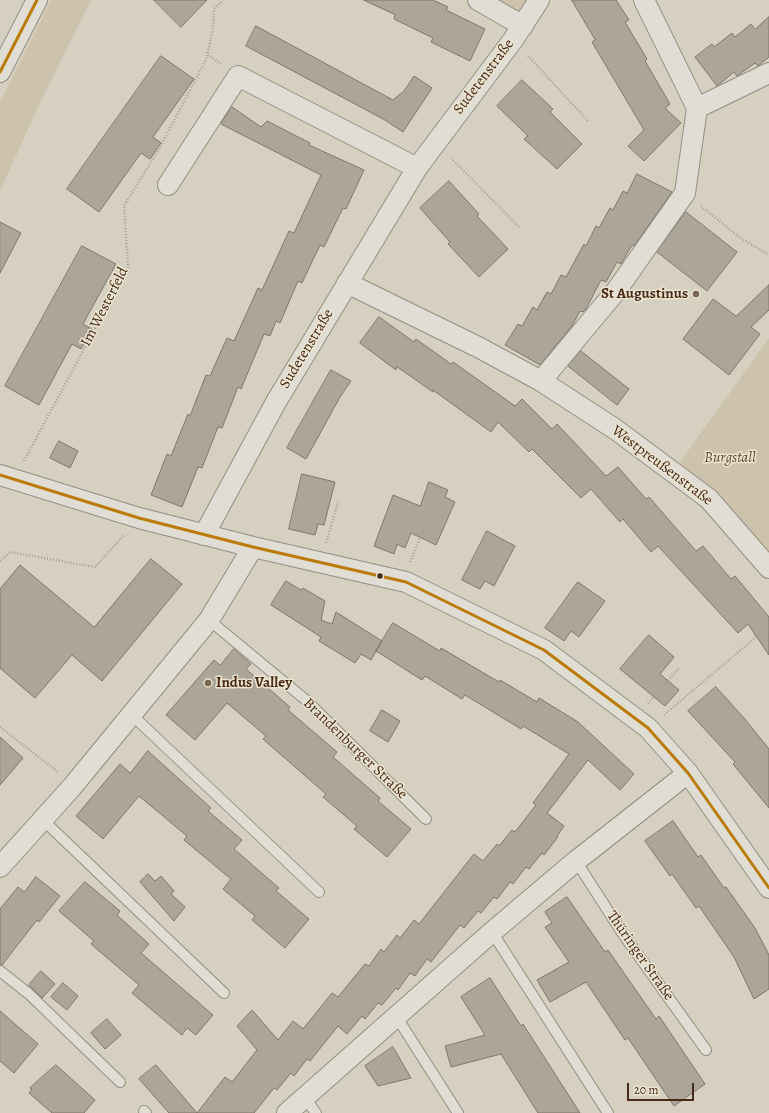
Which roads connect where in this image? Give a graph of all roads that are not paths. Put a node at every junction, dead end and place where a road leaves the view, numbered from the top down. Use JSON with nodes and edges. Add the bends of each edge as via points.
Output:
{"nodes":[{"id":1,"x":37,"y":0,"type":"edge"},
{"id":2,"x":478,"y":0,"type":"edge"},
{"id":3,"x":539,"y":0,"type":"edge"},
{"id":4,"x":644,"y":0,"type":"edge"},
{"id":5,"x":518,"y":33,"type":"junction"},
{"id":6,"x":0,"y":72,"type":"edge"},
{"id":7,"x":769,"y":73,"type":"edge"},
{"id":8,"x":697,"y":108,"type":"junction"},
{"id":9,"x":417,"y":168,"type":"junction"},
{"id":10,"x":168,"y":184,"type":"dead end"},
{"id":11,"x":347,"y":283,"type":"junction"},
{"id":12,"x":541,"y":381,"type":"junction"},
{"id":13,"x":7,"y":477,"type":"edge"},
{"id":14,"x":204,"y":535,"type":"junction"},
{"id":15,"x":252,"y":547,"type":"junction"},
{"id":16,"x":769,"y":568,"type":"edge"},
{"id":17,"x":209,"y":620,"type":"junction"},
{"id":18,"x":132,"y":715,"type":"junction"},
{"id":19,"x":688,"y":773,"type":"junction"},
{"id":20,"x":426,"y":819,"type":"dead end"},
{"id":21,"x":43,"y":820,"type":"junction"},
{"id":22,"x":576,"y":861,"type":"junction"},
{"id":23,"x":0,"y":867,"type":"edge"},
{"id":24,"x":769,"y":888,"type":"edge"},
{"id":25,"x":319,"y":892,"type":"dead end"},
{"id":26,"x":492,"y":932,"type":"junction"},
{"id":27,"x":0,"y":971,"type":"edge"},
{"id":28,"x":224,"y":993,"type":"dead end"},
{"id":29,"x":396,"y":1016,"type":"junction"},
{"id":30,"x":706,"y":1050,"type":"dead end"},
{"id":31,"x":120,"y":1082,"type":"dead end"},
{"id":32,"x":311,"y":1105,"type":"edge"},
{"id":33,"x":287,"y":1113,"type":"edge"},
{"id":34,"x":458,"y":1113,"type":"edge"},
{"id":35,"x":608,"y":1113,"type":"edge"}],
"edges":[{"from":1,"to":6,"type":"street"},
{"from":2,"to":5,"type":"street","name":"Sudetenstraße"},
{"from":3,"to":5,"type":"street","name":"Sudetenstraße"},
{"from":4,"to":8,"type":"street"},
{"from":5,"to":9,"type":"street","name":"Sudetenstraße"},
{"from":7,"to":8,"type":"street"},
{"from":8,"to":12,"type":"street","via":[[685,192],[616,291]]},
{"from":9,"to":10,"type":"street","via":[[238,76]]},
{"from":9,"to":11,"type":"street","name":"Sudetenstraße"},
{"from":11,"to":12,"type":"street","name":"Westpreußenstraße"},
{"from":11,"to":14,"type":"street","name":"Sudetenstraße","via":[[276,402]]},
{"from":12,"to":16,"type":"street","name":"Westpreußenstraße","via":[[615,429],[709,499]]},
{"from":13,"to":14,"type":"street","via":[[139,518]]},
{"from":14,"to":15,"type":"street"},
{"from":15,"to":17,"type":"street"},
{"from":15,"to":19,"type":"street","via":[[402,581],[544,650],[640,723]]},
{"from":17,"to":18,"type":"street"},
{"from":17,"to":20,"type":"lane","name":"Brandenburger Straße","via":[[307,701]]},
{"from":18,"to":21,"type":"street"},
{"from":18,"to":25,"type":"lane"},
{"from":19,"to":22,"type":"street"},
{"from":19,"to":24,"type":"street"},
{"from":21,"to":23,"type":"street"},
{"from":21,"to":28,"type":"lane"},
{"from":22,"to":26,"type":"street"},
{"from":22,"to":30,"type":"lane","name":"Thüringer Straße","via":[[623,934]]},
{"from":26,"to":29,"type":"street"},
{"from":26,"to":35,"type":"lane"},
{"from":27,"to":31,"type":"lane","via":[[29,994]]},
{"from":29,"to":32,"type":"street"},
{"from":29,"to":34,"type":"lane"},
{"from":32,"to":33,"type":"street"}]}
